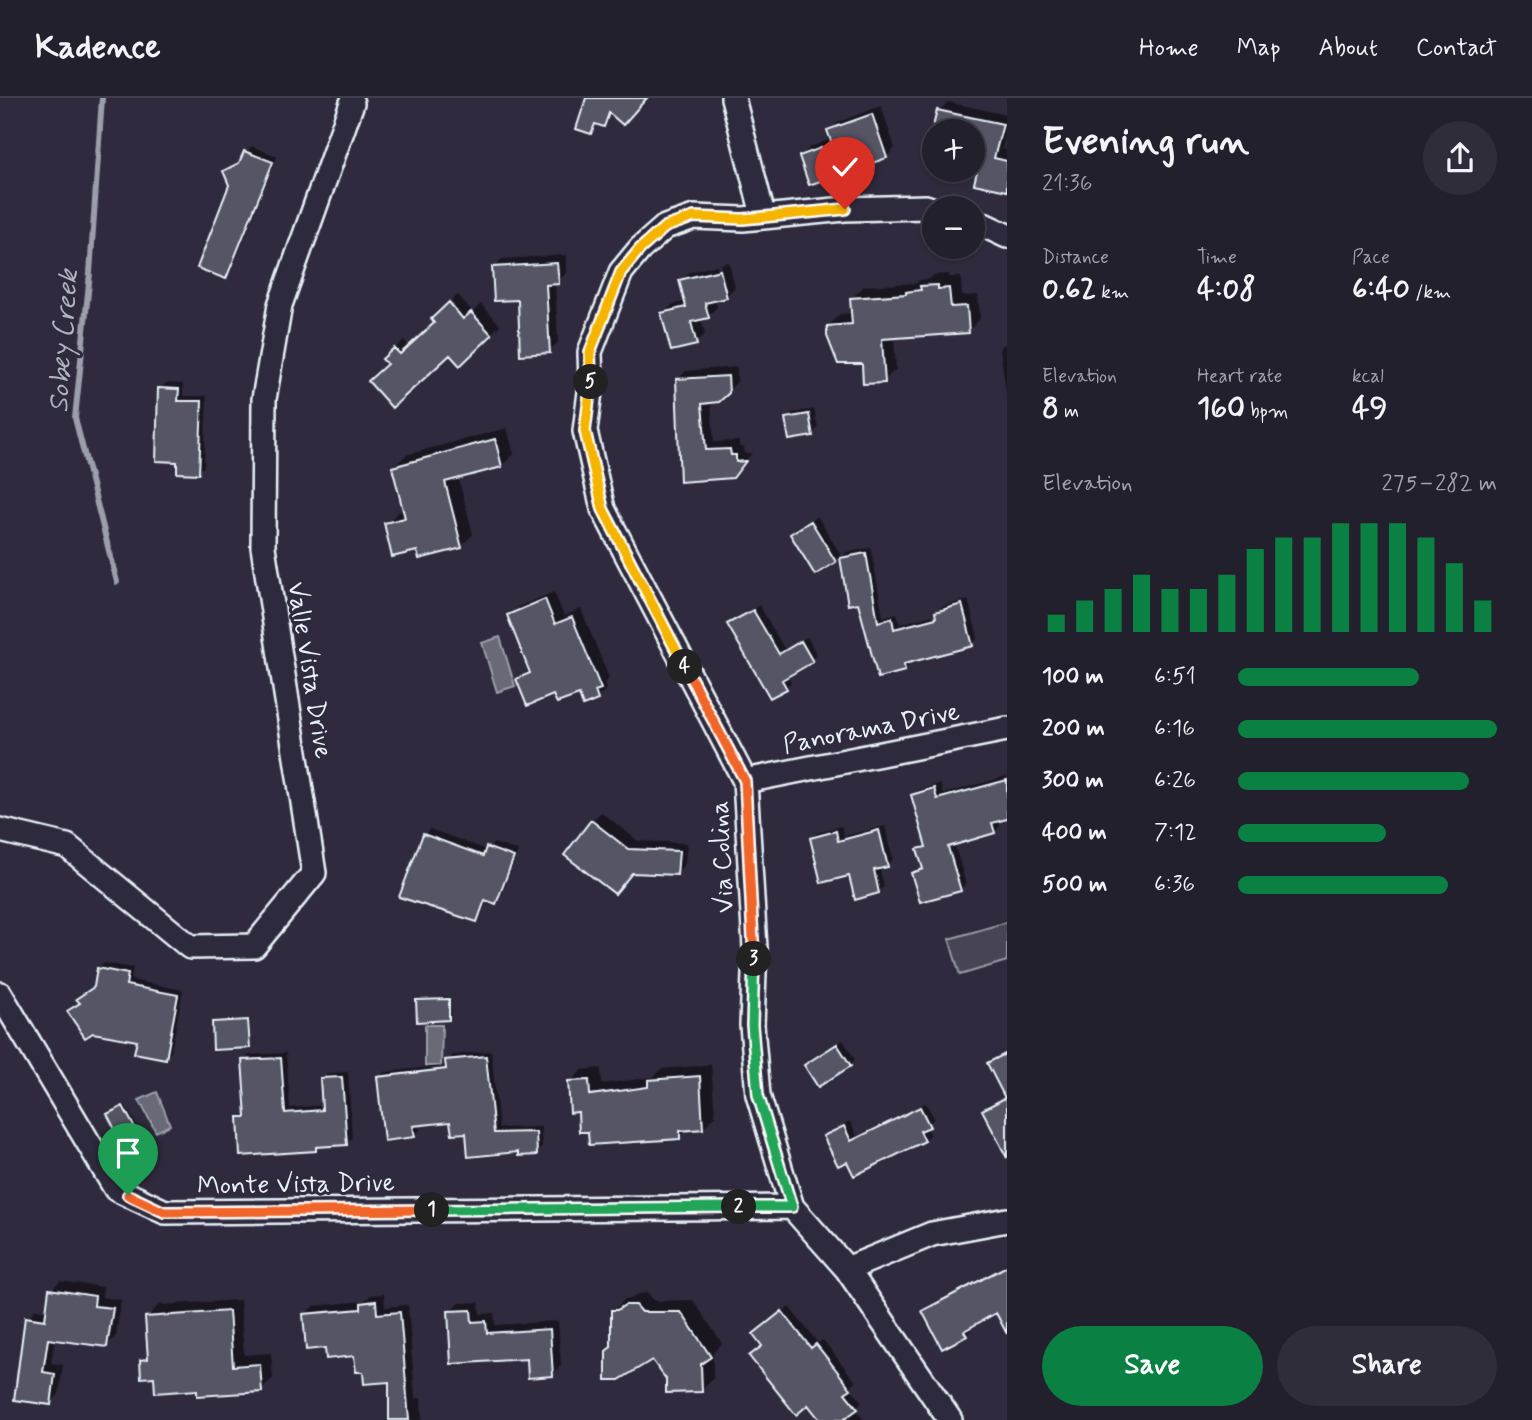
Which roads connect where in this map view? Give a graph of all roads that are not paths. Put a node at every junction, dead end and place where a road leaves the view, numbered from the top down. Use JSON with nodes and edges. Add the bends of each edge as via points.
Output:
{"nodes":[{"id":1,"x":733,"y":98,"type":"edge"},
{"id":2,"x":352,"y":103,"type":"dead end"},
{"id":3,"x":922,"y":207,"type":"edge"},
{"id":4,"x":763,"y":215,"type":"junction"},
{"id":5,"x":985,"y":226,"type":"edge"},
{"id":6,"x":1007,"y":236,"type":"edge"},
{"id":7,"x":1007,"y":729,"type":"edge"},
{"id":8,"x":745,"y":781,"type":"junction"},
{"id":9,"x":0,"y":830,"type":"edge"},
{"id":10,"x":0,"y":994,"type":"edge"},
{"id":11,"x":792,"y":1207,"type":"junction"},
{"id":12,"x":1007,"y":1220,"type":"edge"},
{"id":13,"x":847,"y":1269,"type":"junction"},
{"id":14,"x":950,"y":1420,"type":"edge"}],
"edges":[{"from":1,"to":4,"type":"street"},
{"from":2,"to":9,"type":"street","name":"Valle Vista Drive","via":[[280,305],[264,399],[263,547],[314,873],[254,946],[190,947],[67,846]]},
{"from":3,"to":4,"type":"street","name":"Via Colina"},
{"from":4,"to":8,"type":"street","name":"Via Colina","via":[[694,217],[665,227],[627,264],[590,352],[585,431],[603,509]]},
{"from":5,"to":6,"type":"street"},
{"from":7,"to":8,"type":"street","name":"Panorama Drive"},
{"from":8,"to":11,"type":"street","name":"Via Colina","via":[[758,1095]]},
{"from":10,"to":11,"type":"street","name":"Monte Vista Drive","via":[[116,1189],[164,1212]]},
{"from":11,"to":13,"type":"street","name":"Via Colina"},
{"from":12,"to":13,"type":"street","via":[[932,1234]]},
{"from":13,"to":14,"type":"street","name":"Via Colina"}]}
